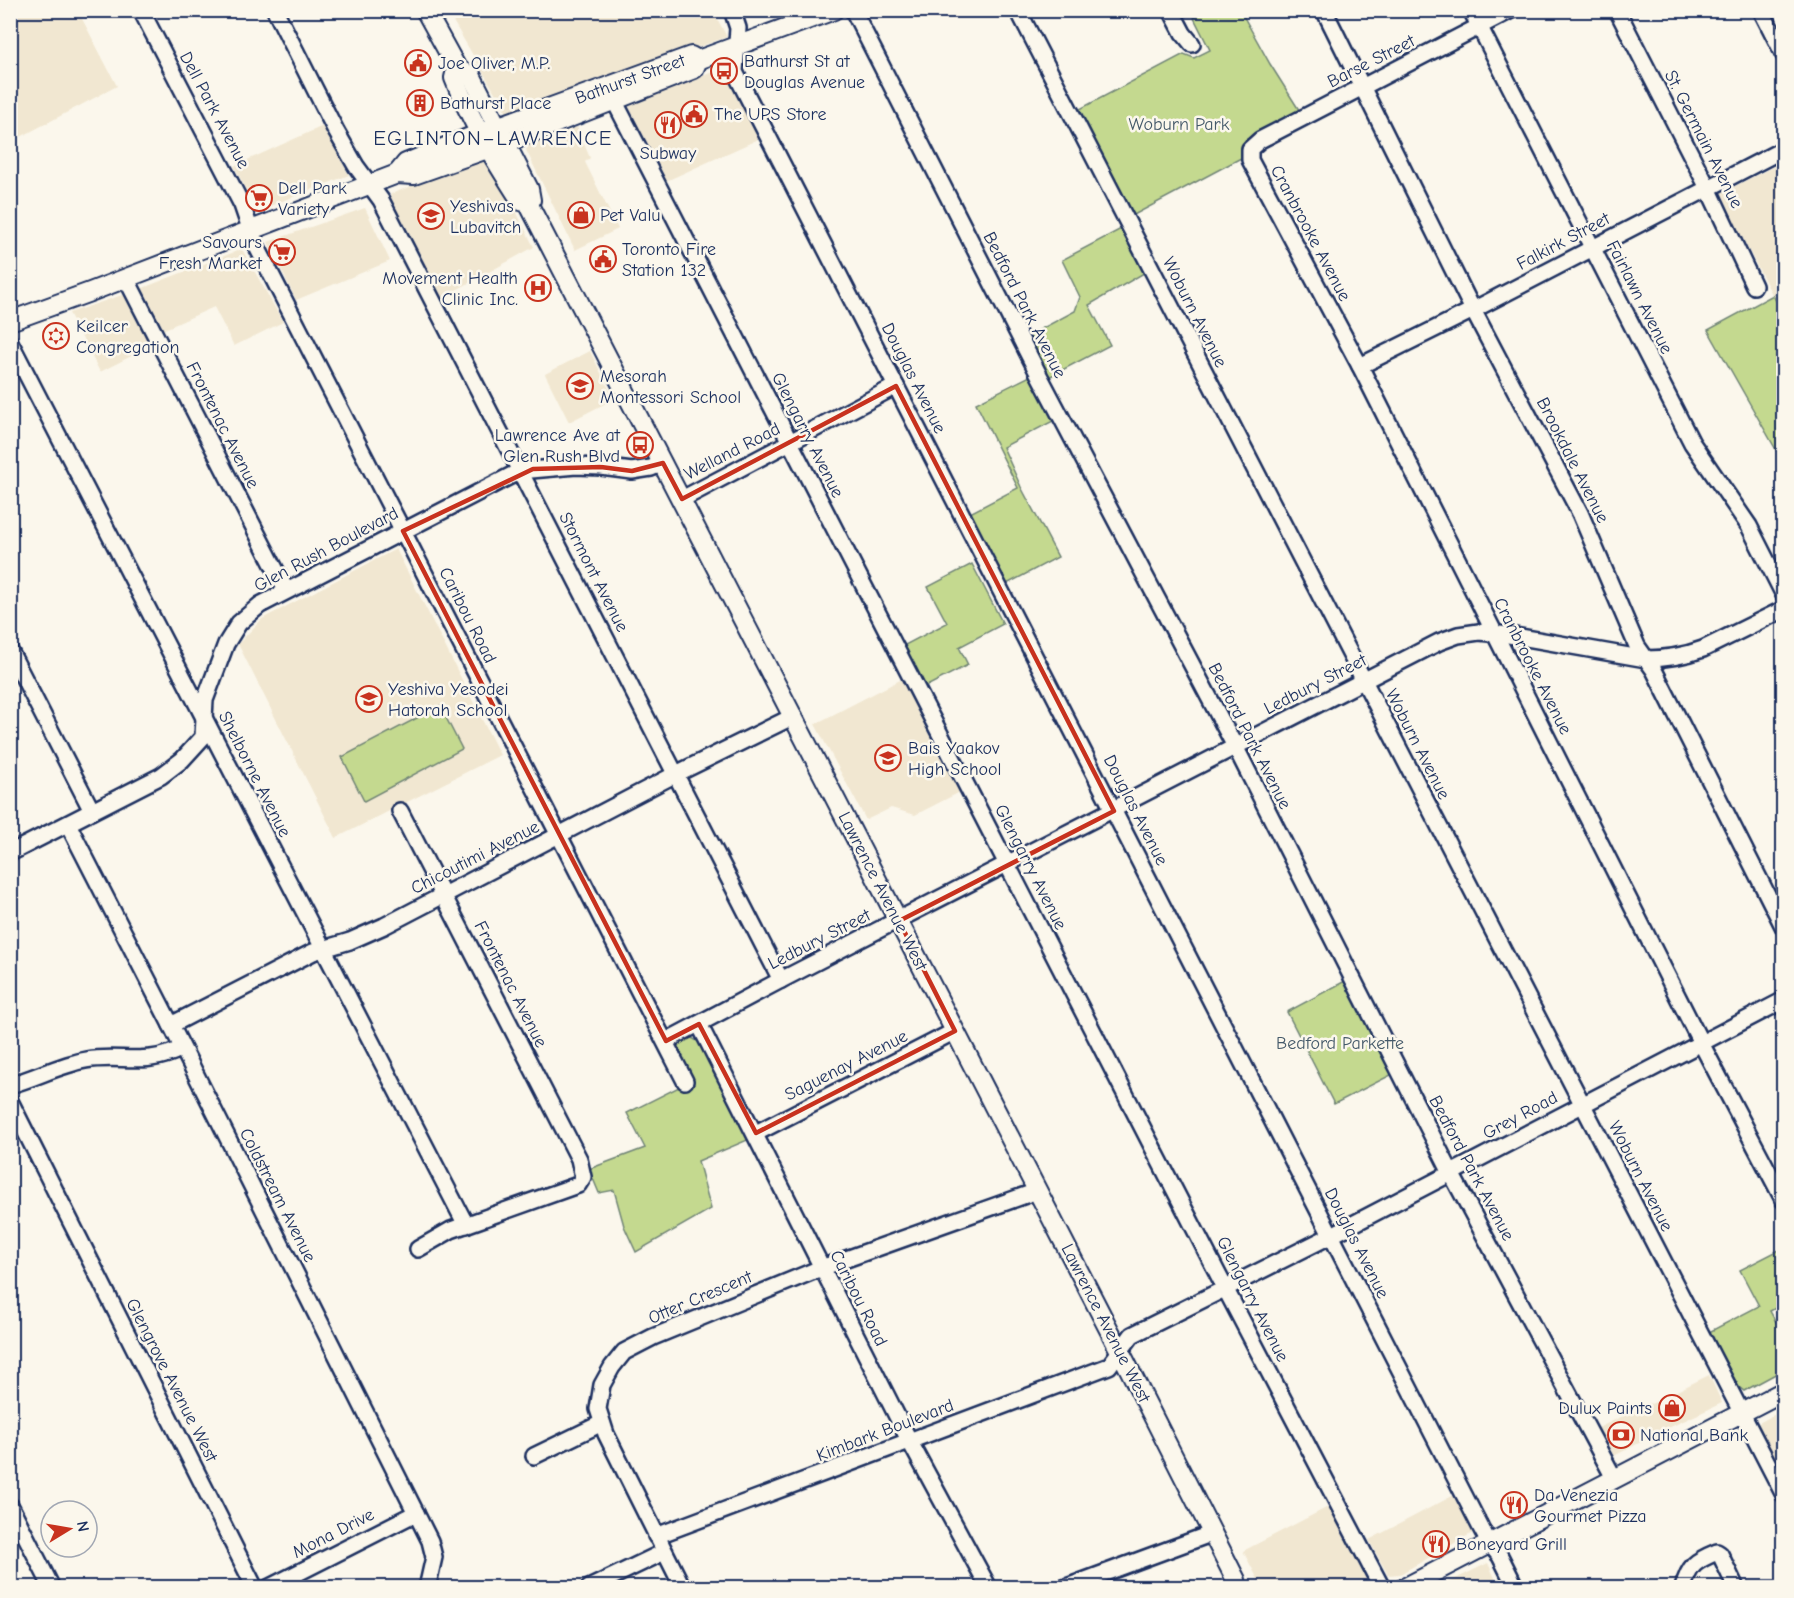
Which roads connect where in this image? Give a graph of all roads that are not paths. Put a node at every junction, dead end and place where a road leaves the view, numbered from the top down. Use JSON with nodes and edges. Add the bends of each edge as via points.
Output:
{"nodes":[{"id":1,"x":141,"y":10,"type":"edge"},
{"id":2,"x":274,"y":10,"type":"edge"},
{"id":3,"x":425,"y":10,"type":"edge"},
{"id":4,"x":732,"y":10,"type":"edge"},
{"id":5,"x":834,"y":10,"type":"edge"},
{"id":6,"x":853,"y":10,"type":"edge"},
{"id":7,"x":1018,"y":10,"type":"edge"},
{"id":8,"x":1171,"y":10,"type":"edge"},
{"id":9,"x":1324,"y":10,"type":"edge"},
{"id":10,"x":1471,"y":10,"type":"edge"},
{"id":11,"x":1511,"y":10,"type":"edge"},
{"id":12,"x":1617,"y":10,"type":"edge"},
{"id":13,"x":1761,"y":10,"type":"edge"},
{"id":14,"x":1480,"y":27,"type":"junction"},
{"id":15,"x":1192,"y":44,"type":"dead end"},
{"id":16,"x":736,"y":46,"type":"junction"},
{"id":17,"x":1784,"y":55,"type":"edge"},
{"id":18,"x":698,"y":60,"type":"junction"},
{"id":19,"x":458,"y":70,"type":"junction"},
{"id":20,"x":1364,"y":87,"type":"junction"},
{"id":21,"x":614,"y":100,"type":"junction"},
{"id":22,"x":502,"y":134,"type":"junction"},
{"id":23,"x":484,"y":141,"type":"junction"},
{"id":24,"x":1250,"y":149,"type":"joint"},
{"id":25,"x":1784,"y":149,"type":"edge"},
{"id":26,"x":369,"y":184,"type":"junction"},
{"id":27,"x":1708,"y":188,"type":"junction"},
{"id":28,"x":528,"y":203,"type":"junction"},
{"id":29,"x":250,"y":230,"type":"junction"},
{"id":30,"x":1593,"y":247,"type":"junction"},
{"id":31,"x":126,"y":278,"type":"junction"},
{"id":32,"x":1754,"y":286,"type":"dead end"},
{"id":33,"x":1473,"y":310,"type":"junction"},
{"id":34,"x":10,"y":321,"type":"edge"},
{"id":35,"x":10,"y":342,"type":"edge"},
{"id":36,"x":1360,"y":366,"type":"junction"},
{"id":37,"x":896,"y":386,"type":"junction"},
{"id":38,"x":789,"y":444,"type":"junction"},
{"id":39,"x":663,"y":463,"type":"junction"},
{"id":40,"x":520,"y":471,"type":"junction"},
{"id":41,"x":682,"y":499,"type":"junction"},
{"id":42,"x":403,"y":531,"type":"junction"},
{"id":43,"x":286,"y":590,"type":"junction"},
{"id":44,"x":1784,"y":595,"type":"edge"},
{"id":45,"x":1784,"y":609,"type":"edge"},
{"id":46,"x":1495,"y":634,"type":"junction"},
{"id":47,"x":10,"y":651,"type":"edge"},
{"id":48,"x":1646,"y":660,"type":"junction"},
{"id":49,"x":1364,"y":681,"type":"junction"},
{"id":50,"x":794,"y":716,"type":"junction"},
{"id":51,"x":204,"y":719,"type":"junction"},
{"id":52,"x":1234,"y":747,"type":"junction"},
{"id":53,"x":676,"y":774,"type":"junction"},
{"id":54,"x":92,"y":811,"type":"junction"},
{"id":55,"x":400,"y":811,"type":"dead end"},
{"id":56,"x":1114,"y":811,"type":"junction"},
{"id":57,"x":68,"y":824,"type":"junction"},
{"id":58,"x":560,"y":836,"type":"junction"},
{"id":59,"x":10,"y":853,"type":"edge"},
{"id":60,"x":1007,"y":864,"type":"junction"},
{"id":61,"x":443,"y":896,"type":"junction"},
{"id":62,"x":898,"y":921,"type":"junction"},
{"id":63,"x":1784,"y":928,"type":"edge"},
{"id":64,"x":324,"y":949,"type":"junction"},
{"id":65,"x":781,"y":980,"type":"junction"},
{"id":66,"x":1784,"y":1000,"type":"edge"},
{"id":67,"x":699,"y":1024,"type":"junction"},
{"id":68,"x":171,"y":1025,"type":"junction"},
{"id":69,"x":955,"y":1031,"type":"junction"},
{"id":70,"x":666,"y":1041,"type":"junction"},
{"id":71,"x":1701,"y":1043,"type":"junction"},
{"id":72,"x":182,"y":1048,"type":"junction"},
{"id":73,"x":685,"y":1081,"type":"dead end"},
{"id":74,"x":10,"y":1085,"type":"edge"},
{"id":75,"x":10,"y":1101,"type":"edge"},
{"id":76,"x":1582,"y":1104,"type":"junction"},
{"id":77,"x":756,"y":1133,"type":"junction"},
{"id":78,"x":1451,"y":1173,"type":"junction"},
{"id":79,"x":1037,"y":1191,"type":"junction"},
{"id":80,"x":1784,"y":1201,"type":"edge"},
{"id":81,"x":466,"y":1225,"type":"junction"},
{"id":82,"x":1332,"y":1235,"type":"junction"},
{"id":83,"x":418,"y":1248,"type":"dead end"},
{"id":84,"x":821,"y":1268,"type":"junction"},
{"id":85,"x":1225,"y":1288,"type":"junction"},
{"id":86,"x":1120,"y":1351,"type":"junction"},
{"id":87,"x":1784,"y":1391,"type":"edge"},
{"id":88,"x":1741,"y":1413,"type":"junction"},
{"id":89,"x":602,"y":1423,"type":"junction"},
{"id":90,"x":910,"y":1442,"type":"junction"},
{"id":91,"x":534,"y":1456,"type":"dead end"},
{"id":92,"x":1614,"y":1478,"type":"junction"},
{"id":93,"x":1784,"y":1496,"type":"edge"},
{"id":94,"x":10,"y":1505,"type":"edge"},
{"id":95,"x":416,"y":1513,"type":"junction"},
{"id":96,"x":1213,"y":1533,"type":"junction"},
{"id":97,"x":656,"y":1536,"type":"junction"},
{"id":98,"x":1489,"y":1543,"type":"junction"},
{"id":99,"x":664,"y":1552,"type":"junction"},
{"id":100,"x":1732,"y":1582,"type":"edge"},
{"id":101,"x":1240,"y":1585,"type":"edge"},
{"id":102,"x":52,"y":1587,"type":"edge"},
{"id":103,"x":255,"y":1587,"type":"edge"},
{"id":104,"x":268,"y":1587,"type":"edge"},
{"id":105,"x":428,"y":1587,"type":"edge"},
{"id":106,"x":589,"y":1587,"type":"edge"},
{"id":107,"x":682,"y":1587,"type":"edge"},
{"id":108,"x":988,"y":1587,"type":"edge"},
{"id":109,"x":1064,"y":1587,"type":"edge"},
{"id":110,"x":1382,"y":1587,"type":"edge"},
{"id":111,"x":1404,"y":1587,"type":"edge"},
{"id":112,"x":1516,"y":1587,"type":"edge"},
{"id":113,"x":1683,"y":1587,"type":"edge"}],
"edges":[{"from":1,"to":29,"type":"street","name":"Dell Park Avenue","via":[[242,205]]},
{"from":2,"to":26,"type":"street","name":"Stormont Avenue","via":[[336,131]]},
{"from":3,"to":19,"type":"main road","name":"Lawrence Avenue West"},
{"from":4,"to":16,"type":"street","name":"Douglas Avenue","via":[[738,28]]},
{"from":5,"to":16,"type":"main road","name":"Bathurst Street"},
{"from":6,"to":52,"type":"street","name":"Bedford Park Avenue"},
{"from":7,"to":49,"type":"street","name":"Woburn Avenue"},
{"from":8,"to":15,"type":"street"},
{"from":9,"to":20,"type":"street","name":"Brookdale Avenue"},
{"from":10,"to":14,"type":"street","name":"Fairlawn Avenue"},
{"from":11,"to":14,"type":"street","name":"Barse Street"},
{"from":12,"to":27,"type":"street","name":"St. Germain Avenue"},
{"from":13,"to":17,"type":"street"},
{"from":14,"to":20,"type":"street","name":"Barse Street"},
{"from":14,"to":30,"type":"street","name":"Fairlawn Avenue"},
{"from":16,"to":18,"type":"main road","name":"Bathurst Street"},
{"from":16,"to":37,"type":"street","name":"Douglas Avenue","via":[[735,72]]},
{"from":18,"to":21,"type":"main road","name":"Bathurst Street","via":[[694,69]]},
{"from":18,"to":22,"type":"main road","name":"Bathurst Street","via":[[691,56]]},
{"from":19,"to":22,"type":"main road","name":"Lawrence Avenue West","via":[[471,75]]},
{"from":19,"to":23,"type":"main road","name":"Lawrence Avenue West","via":[[454,81]]},
{"from":20,"to":24,"type":"street","name":"Barse Street","via":[[1260,140]]},
{"from":20,"to":33,"type":"street","name":"Brookdale Avenue"},
{"from":21,"to":22,"type":"main road","name":"Bathurst Street"},
{"from":21,"to":38,"type":"street","name":"Glengarry Avenue"},
{"from":22,"to":23,"type":"main road","name":"Bathurst Street"},
{"from":22,"to":28,"type":"main road","name":"Lawrence Avenue West","via":[[531,194]]},
{"from":23,"to":26,"type":"main road","name":"Bathurst Street","via":[[406,163],[397,174]]},
{"from":23,"to":28,"type":"main road","name":"Lawrence Avenue West","via":[[521,201]]},
{"from":24,"to":36,"type":"street","name":"Cranbrooke Avenue","via":[[1251,164]]},
{"from":25,"to":27,"type":"street","name":"Falkirk Street"},
{"from":26,"to":29,"type":"main road","name":"Bathurst Street"},
{"from":26,"to":40,"type":"street","name":"Stormont Avenue","via":[[381,200]]},
{"from":27,"to":30,"type":"street","name":"Falkirk Street"},
{"from":27,"to":32,"type":"street","name":"St. Germain Avenue"},
{"from":28,"to":39,"type":"main road","name":"Lawrence Avenue West"},
{"from":29,"to":31,"type":"main road","name":"Bathurst Street"},
{"from":29,"to":42,"type":"street","name":"Caribou Road"},
{"from":30,"to":33,"type":"street","name":"Falkirk Street"},
{"from":30,"to":44,"type":"street","name":"Fairlawn Avenue","via":[[1692,443],[1749,526]]},
{"from":31,"to":34,"type":"main road","name":"Bathurst Street"},
{"from":31,"to":43,"type":"street","name":"Frontenac Avenue"},
{"from":33,"to":36,"type":"street","name":"Falkirk Street"},
{"from":33,"to":48,"type":"street","name":"Brookdale Avenue","via":[[1580,513]]},
{"from":35,"to":51,"type":"street","name":"Shelborne Avenue"},
{"from":36,"to":46,"type":"street","name":"Cranbrooke Avenue"},
{"from":37,"to":38,"type":"street","name":"Welland Road"},
{"from":37,"to":56,"type":"street","name":"Douglas Avenue"},
{"from":38,"to":41,"type":"street","name":"Welland Road"},
{"from":38,"to":60,"type":"street","name":"Glengarry Avenue"},
{"from":39,"to":40,"type":"street","name":"Glen Rush Boulevard","via":[[632,471],[576,466]]},
{"from":39,"to":41,"type":"main road","name":"Lawrence Avenue West"},
{"from":40,"to":42,"type":"street","name":"Glen Rush Boulevard"},
{"from":40,"to":53,"type":"street","name":"Stormont Avenue"},
{"from":41,"to":50,"type":"main road","name":"Lawrence Avenue West"},
{"from":42,"to":43,"type":"street","name":"Glen Rush Boulevard"},
{"from":42,"to":58,"type":"street","name":"Caribou Road"},
{"from":43,"to":51,"type":"street","name":"Glen Rush Boulevard","via":[[252,611],[233,631],[205,700]]},
{"from":45,"to":48,"type":"street","name":"Ledbury Street","via":[[1690,654]]},
{"from":46,"to":48,"type":"street","name":"Ledbury Street"},
{"from":46,"to":49,"type":"street","name":"Ledbury Street","via":[[1458,635]]},
{"from":46,"to":71,"type":"street","name":"Cranbrooke Avenue"},
{"from":47,"to":54,"type":"street"},
{"from":48,"to":63,"type":"street","name":"Brookdale Avenue"},
{"from":49,"to":52,"type":"street","name":"Ledbury Street"},
{"from":49,"to":76,"type":"street","name":"Woburn Avenue"},
{"from":50,"to":53,"type":"street","name":"Chicoutimi Avenue"},
{"from":50,"to":62,"type":"main road","name":"Lawrence Avenue West"},
{"from":51,"to":54,"type":"street","name":"Glen Rush Boulevard","via":[[203,737],[182,760],[161,776]]},
{"from":51,"to":64,"type":"street","name":"Shelborne Avenue"},
{"from":52,"to":56,"type":"street","name":"Ledbury Street"},
{"from":52,"to":78,"type":"street","name":"Bedford Park Avenue"},
{"from":53,"to":58,"type":"street","name":"Chicoutimi Avenue"},
{"from":53,"to":65,"type":"street","name":"Stormont Avenue"},
{"from":54,"to":57,"type":"street","name":"Glen Rush Boulevard"},
{"from":55,"to":61,"type":"street","name":"Frontenac Avenue"},
{"from":56,"to":60,"type":"street","name":"Ledbury Street"},
{"from":56,"to":82,"type":"street","name":"Douglas Avenue"},
{"from":57,"to":59,"type":"street","name":"Glen Rush Boulevard"},
{"from":57,"to":68,"type":"street","name":"Coldstream Avenue"},
{"from":58,"to":61,"type":"street","name":"Chicoutimi Avenue"},
{"from":58,"to":70,"type":"street","name":"Caribou Road"},
{"from":60,"to":62,"type":"street","name":"Ledbury Street"},
{"from":60,"to":85,"type":"street","name":"Glengarry Avenue"},
{"from":61,"to":64,"type":"street","name":"Chicoutimi Avenue","via":[[370,933]]},
{"from":61,"to":81,"type":"street","name":"Frontenac Avenue","via":[[579,1159],[583,1177],[578,1185]]},
{"from":62,"to":65,"type":"street","name":"Ledbury Street"},
{"from":62,"to":69,"type":"main road","name":"Lawrence Avenue West"},
{"from":64,"to":68,"type":"street","name":"Chicoutimi Avenue"},
{"from":64,"to":81,"type":"street","name":"Shelborne Avenue"},
{"from":65,"to":67,"type":"street","name":"Ledbury Street"},
{"from":66,"to":71,"type":"street","name":"Grey Road"},
{"from":67,"to":70,"type":"street","name":"Ledbury Street"},
{"from":67,"to":77,"type":"street","name":"Caribou Road"},
{"from":68,"to":72,"type":"street","name":"Coldstream Avenue"},
{"from":69,"to":77,"type":"street","name":"Saguenay Avenue"},
{"from":69,"to":79,"type":"main road","name":"Lawrence Avenue West"},
{"from":70,"to":73,"type":"street","name":"Caribou Road"},
{"from":71,"to":76,"type":"street","name":"Grey Road"},
{"from":71,"to":80,"type":"street","name":"Cranbrooke Avenue"},
{"from":72,"to":74,"type":"street","via":[[146,1059],[85,1060]]},
{"from":72,"to":95,"type":"street","name":"Coldstream Avenue"},
{"from":75,"to":103,"type":"street","name":"Glengrove Avenue West"},
{"from":76,"to":78,"type":"street","name":"Grey Road"},
{"from":76,"to":88,"type":"street","name":"Woburn Avenue"},
{"from":77,"to":84,"type":"street","name":"Caribou Road"},
{"from":78,"to":82,"type":"street","name":"Grey Road"},
{"from":78,"to":92,"type":"street","name":"Bedford Park Avenue"},
{"from":79,"to":84,"type":"street","name":"Otter Crescent"},
{"from":79,"to":86,"type":"main road","name":"Lawrence Avenue West"},
{"from":81,"to":83,"type":"street"},
{"from":82,"to":85,"type":"street","name":"Grey Road"},
{"from":82,"to":98,"type":"street","name":"Douglas Avenue"},
{"from":84,"to":89,"type":"street","name":"Otter Crescent","via":[[624,1352],[602,1385],[598,1409]]},
{"from":84,"to":90,"type":"street","name":"Caribou Road"},
{"from":85,"to":86,"type":"street","name":"Grey Road","via":[[1132,1335]]},
{"from":85,"to":110,"type":"street","name":"Glengarry Avenue"},
{"from":86,"to":90,"type":"street","name":"Kimbark Boulevard","via":[[1109,1366]]},
{"from":86,"to":96,"type":"main road","name":"Lawrence Avenue West"},
{"from":87,"to":88,"type":"main road"},
{"from":88,"to":92,"type":"main road"},
{"from":88,"to":93,"type":"street","name":"Woburn Avenue"},
{"from":89,"to":91,"type":"street"},
{"from":89,"to":97,"type":"street","name":"Otter Crescent"},
{"from":90,"to":97,"type":"street","name":"Kimbark Boulevard"},
{"from":90,"to":108,"type":"street","name":"Caribou Road"},
{"from":92,"to":98,"type":"main road"},
{"from":94,"to":102,"type":"street"},
{"from":95,"to":104,"type":"street","name":"Mona Drive"},
{"from":95,"to":105,"type":"street","name":"Coldstream Avenue","via":[[433,1550]]},
{"from":96,"to":101,"type":"main road","name":"Lawrence Avenue West"},
{"from":96,"to":109,"type":"street"},
{"from":97,"to":99,"type":"street","name":"Otter Crescent"},
{"from":98,"to":111,"type":"main road"},
{"from":98,"to":112,"type":"street","name":"Douglas Avenue"},
{"from":99,"to":106,"type":"street"},
{"from":99,"to":107,"type":"street","name":"Otter Crescent"},
{"from":100,"to":113,"type":"street","via":[[1718,1552],[1696,1562],[1688,1570]]}]}
